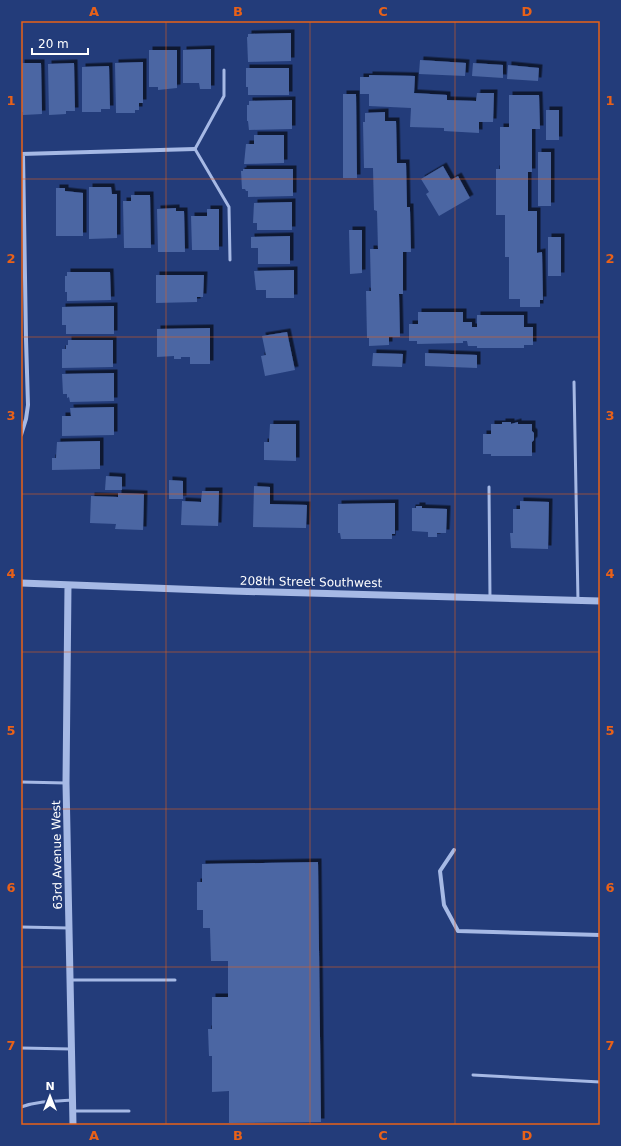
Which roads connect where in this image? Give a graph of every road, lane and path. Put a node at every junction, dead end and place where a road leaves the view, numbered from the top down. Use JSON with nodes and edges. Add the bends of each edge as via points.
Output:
{"nodes":[{"id":1,"x":224,"y":70,"type":"dead end"},
{"id":2,"x":195,"y":149,"type":"junction"},
{"id":3,"x":22,"y":154,"type":"edge"},
{"id":4,"x":230,"y":260,"type":"dead end"},
{"id":5,"x":574,"y":382,"type":"dead end"},
{"id":6,"x":21,"y":435,"type":"edge"},
{"id":7,"x":489,"y":487,"type":"dead end"},
{"id":8,"x":21,"y":583,"type":"edge"},
{"id":9,"x":68,"y":585,"type":"junction"},
{"id":10,"x":490,"y":598,"type":"junction"},
{"id":11,"x":578,"y":600,"type":"junction"},
{"id":12,"x":600,"y":601,"type":"edge"},
{"id":13,"x":21,"y":782,"type":"edge"},
{"id":14,"x":66,"y":783,"type":"junction"},
{"id":15,"x":454,"y":850,"type":"dead end"},
{"id":16,"x":21,"y":927,"type":"edge"},
{"id":17,"x":69,"y":928,"type":"junction"},
{"id":18,"x":600,"y":935,"type":"edge"},
{"id":19,"x":70,"y":980,"type":"junction"},
{"id":20,"x":175,"y":980,"type":"dead end"},
{"id":21,"x":21,"y":1048,"type":"edge"},
{"id":22,"x":72,"y":1049,"type":"junction"},
{"id":23,"x":473,"y":1076,"type":"dead end"},
{"id":24,"x":600,"y":1082,"type":"edge"},
{"id":25,"x":72,"y":1100,"type":"junction"},
{"id":26,"x":21,"y":1107,"type":"edge"},
{"id":27,"x":73,"y":1111,"type":"junction"},
{"id":28,"x":129,"y":1111,"type":"dead end"},
{"id":29,"x":73,"y":1125,"type":"edge"}],
"edges":[{"from":1,"to":2,"type":"lane","via":[[224,96]]},
{"from":2,"to":3,"type":"street"},
{"from":2,"to":4,"type":"lane","via":[[229,207]]},
{"from":3,"to":6,"type":"street","via":[[28,405]]},
{"from":5,"to":11,"type":"lane"},
{"from":7,"to":10,"type":"lane"},
{"from":8,"to":9,"type":"street","name":"208th Street Southwest"},
{"from":9,"to":10,"type":"street","name":"208th Street Southwest"},
{"from":9,"to":14,"type":"street","name":"63rd Avenue West"},
{"from":10,"to":11,"type":"street","name":"208th Street Southwest"},
{"from":11,"to":12,"type":"street","name":"208th Street Southwest"},
{"from":13,"to":14,"type":"lane"},
{"from":14,"to":17,"type":"street","name":"63rd Avenue West"},
{"from":15,"to":18,"type":"street","via":[[440,871],[444,905],[458,931]]},
{"from":16,"to":17,"type":"lane"},
{"from":17,"to":19,"type":"street","name":"63rd Avenue West"},
{"from":19,"to":20,"type":"lane"},
{"from":19,"to":22,"type":"street","name":"63rd Avenue West"},
{"from":21,"to":22,"type":"lane"},
{"from":22,"to":25,"type":"street","name":"63rd Avenue West"},
{"from":23,"to":24,"type":"lane"},
{"from":25,"to":26,"type":"lane","via":[[42,1101]]},
{"from":25,"to":27,"type":"street","name":"63rd Avenue West"},
{"from":27,"to":28,"type":"lane"},
{"from":27,"to":29,"type":"street","name":"63rd Avenue West"}]}
